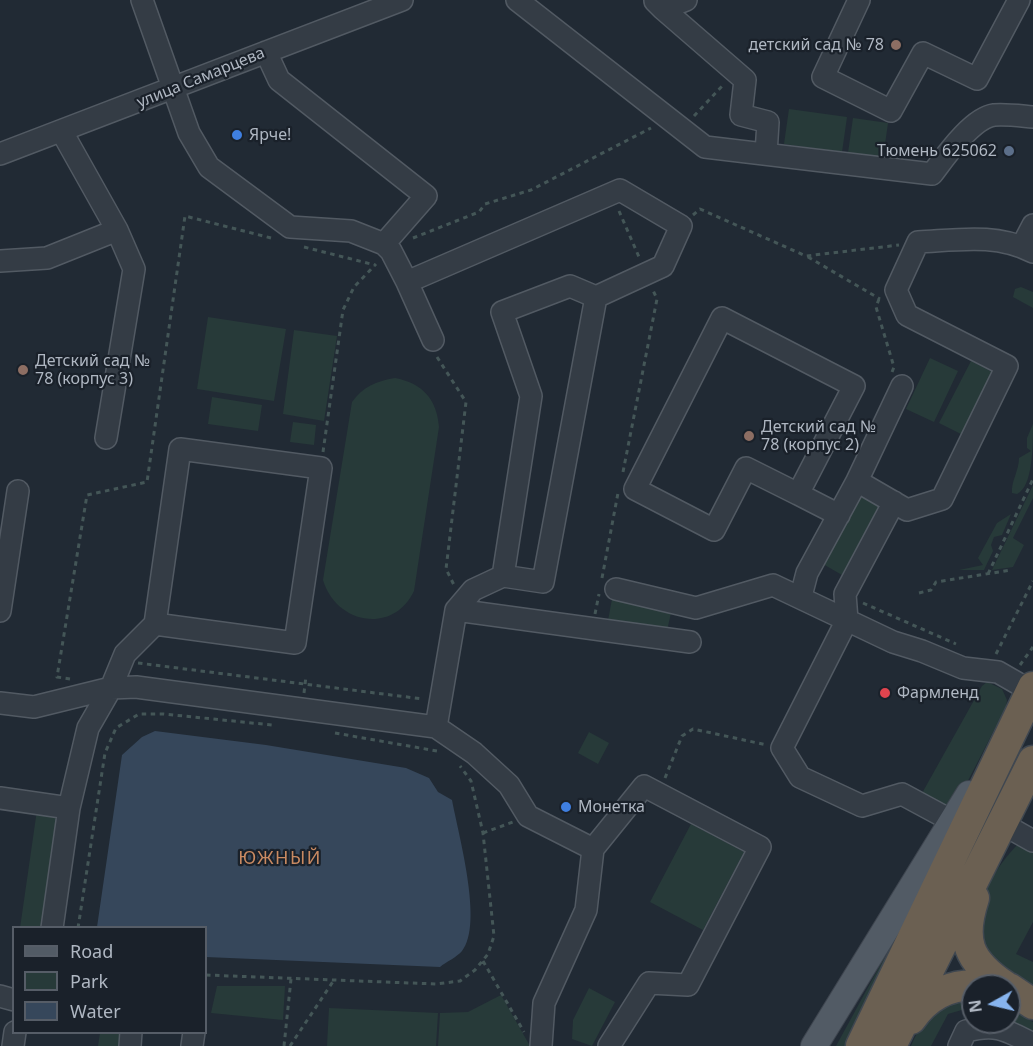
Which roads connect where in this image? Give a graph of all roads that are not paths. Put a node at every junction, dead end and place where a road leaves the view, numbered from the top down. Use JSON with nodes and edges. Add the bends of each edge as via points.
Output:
{"nodes":[{"id":1,"x":142,"y":0,"type":"edge"},
{"id":2,"x":402,"y":0,"type":"edge"},
{"id":3,"x":517,"y":0,"type":"edge"},
{"id":4,"x":686,"y":0,"type":"edge"},
{"id":5,"x":859,"y":0,"type":"edge"},
{"id":6,"x":1019,"y":0,"type":"edge"},
{"id":7,"x":658,"y":4,"type":"edge"},
{"id":8,"x":266,"y":52,"type":"junction"},
{"id":9,"x":173,"y":89,"type":"junction"},
{"id":10,"x":1033,"y":117,"type":"edge"},
{"id":11,"x":62,"y":132,"type":"junction"},
{"id":12,"x":0,"y":154,"type":"edge"},
{"id":13,"x":766,"y":154,"type":"junction"},
{"id":14,"x":1033,"y":225,"type":"edge"},
{"id":15,"x":117,"y":230,"type":"junction"},
{"id":16,"x":384,"y":244,"type":"junction"},
{"id":17,"x":1028,"y":249,"type":"edge"},
{"id":18,"x":0,"y":261,"type":"edge"},
{"id":19,"x":407,"y":282,"type":"junction"},
{"id":20,"x":596,"y":297,"type":"junction"},
{"id":21,"x":438,"y":345,"type":"road end"},
{"id":22,"x":902,"y":386,"type":"dead end"},
{"id":23,"x":106,"y":438,"type":"dead end"},
{"id":24,"x":857,"y":481,"type":"junction"},
{"id":25,"x":18,"y":491,"type":"dead end"},
{"id":26,"x":798,"y":494,"type":"junction"},
{"id":27,"x":894,"y":502,"type":"junction"},
{"id":28,"x":838,"y":515,"type":"junction"},
{"id":29,"x":504,"y":576,"type":"junction"},
{"id":30,"x":616,"y":589,"type":"dead end"},
{"id":31,"x":801,"y":597,"type":"junction"},
{"id":32,"x":456,"y":610,"type":"junction"},
{"id":33,"x":0,"y":611,"type":"edge"},
{"id":34,"x":847,"y":620,"type":"junction"},
{"id":35,"x":155,"y":624,"type":"junction"},
{"id":36,"x":690,"y":642,"type":"dead end"},
{"id":37,"x":111,"y":688,"type":"junction"},
{"id":38,"x":1028,"y":697,"type":"edge"},
{"id":39,"x":0,"y":703,"type":"edge"},
{"id":40,"x":436,"y":726,"type":"junction"},
{"id":41,"x":1033,"y":761,"type":"edge"},
{"id":42,"x":0,"y":798,"type":"edge"},
{"id":43,"x":69,"y":808,"type":"junction"},
{"id":44,"x":952,"y":821,"type":"junction"},
{"id":45,"x":999,"y":827,"type":"junction"},
{"id":46,"x":1033,"y":841,"type":"edge"},
{"id":47,"x":593,"y":849,"type":"junction"},
{"id":48,"x":52,"y":926,"type":"edge"},
{"id":49,"x":991,"y":974,"type":"edge"},
{"id":50,"x":961,"y":985,"type":"edge"},
{"id":51,"x":1021,"y":996,"type":"edge"},
{"id":52,"x":1021,"y":1000,"type":"edge"},
{"id":53,"x":534,"y":1041,"type":"edge"},
{"id":54,"x":1033,"y":1044,"type":"edge"},
{"id":55,"x":609,"y":1046,"type":"edge"},
{"id":56,"x":814,"y":1046,"type":"edge"},
{"id":57,"x":861,"y":1046,"type":"edge"},
{"id":58,"x":891,"y":1046,"type":"edge"},
{"id":59,"x":959,"y":1046,"type":"edge"}],
"edges":[{"from":1,"to":9,"type":"street"},
{"from":2,"to":8,"type":"street","name":"улица Самарцева"},
{"from":3,"to":13,"type":"street","via":[[705,147]]},
{"from":4,"to":7,"type":"street"},
{"from":5,"to":6,"type":"street","via":[[823,77],[891,111],[923,53],[977,79]]},
{"from":7,"to":13,"type":"street","via":[[745,80],[741,115],[768,122]]},
{"from":8,"to":9,"type":"street","name":"улица Самарцева"},
{"from":8,"to":16,"type":"street","via":[[279,80],[426,196]]},
{"from":9,"to":11,"type":"street","name":"улица Самарцева"},
{"from":9,"to":16,"type":"street","via":[[189,133],[209,167],[290,227],[351,231]]},
{"from":10,"to":13,"type":"street","via":[[992,115],[974,125],[932,174]]},
{"from":11,"to":12,"type":"street","name":"улица Самарцева"},
{"from":11,"to":15,"type":"street"},
{"from":14,"to":17,"type":"street"},
{"from":15,"to":18,"type":"street","via":[[47,258]]},
{"from":15,"to":23,"type":"street","via":[[134,269]]},
{"from":16,"to":19,"type":"street"},
{"from":17,"to":27,"type":"street","via":[[984,238],[918,242],[896,290],[907,315],[1007,366],[942,499],[907,510]]},
{"from":19,"to":20,"type":"street","via":[[621,190],[681,226],[663,266]]},
{"from":19,"to":21,"type":"street"},
{"from":20,"to":29,"type":"street","via":[[543,582]]},
{"from":20,"to":29,"type":"street","via":[[570,286],[502,312],[531,396]]},
{"from":22,"to":24,"type":"street"},
{"from":24,"to":27,"type":"street"},
{"from":24,"to":28,"type":"street"},
{"from":25,"to":33,"type":"street"},
{"from":26,"to":26,"type":"street","via":[[854,386],[722,318],[635,489],[714,530],[746,468]]},
{"from":26,"to":28,"type":"street"},
{"from":27,"to":34,"type":"street","via":[[845,594]]},
{"from":28,"to":31,"type":"street","via":[[807,573]]},
{"from":29,"to":32,"type":"street","via":[[473,590]]},
{"from":30,"to":31,"type":"street","via":[[696,608],[772,585]]},
{"from":31,"to":34,"type":"street"},
{"from":32,"to":36,"type":"street"},
{"from":32,"to":40,"type":"street"},
{"from":34,"to":38,"type":"street","via":[[963,668],[998,672]]},
{"from":34,"to":44,"type":"street","via":[[782,748],[800,777],[862,806],[902,794]]},
{"from":35,"to":35,"type":"street","via":[[180,449],[321,468],[295,643]]},
{"from":35,"to":37,"type":"street","via":[[125,654]]},
{"from":37,"to":39,"type":"street","via":[[34,707]]},
{"from":37,"to":40,"type":"street","via":[[136,687]]},
{"from":37,"to":43,"type":"street","via":[[88,728]]},
{"from":38,"to":44,"type":"main road"},
{"from":38,"to":57,"type":"highway"},
{"from":40,"to":47,"type":"street","via":[[509,785],[528,816]]},
{"from":41,"to":45,"type":"highway"},
{"from":42,"to":43,"type":"street"},
{"from":43,"to":48,"type":"street"},
{"from":44,"to":56,"type":"main road"},
{"from":45,"to":46,"type":"street"},
{"from":45,"to":49,"type":"highway","via":[[970,910],[966,933],[978,964]]},
{"from":45,"to":58,"type":"highway"},
{"from":47,"to":53,"type":"street","via":[[586,910],[544,1003]]},
{"from":47,"to":55,"type":"street","via":[[644,786],[760,847],[688,985],[650,983]]},
{"from":50,"to":58,"type":"highway","via":[[936,994],[918,1010]]},
{"from":51,"to":52,"type":"highway","via":[[1033,1004]]},
{"from":54,"to":59,"type":"street","via":[[999,1027],[986,1026],[966,1031]]}]}
